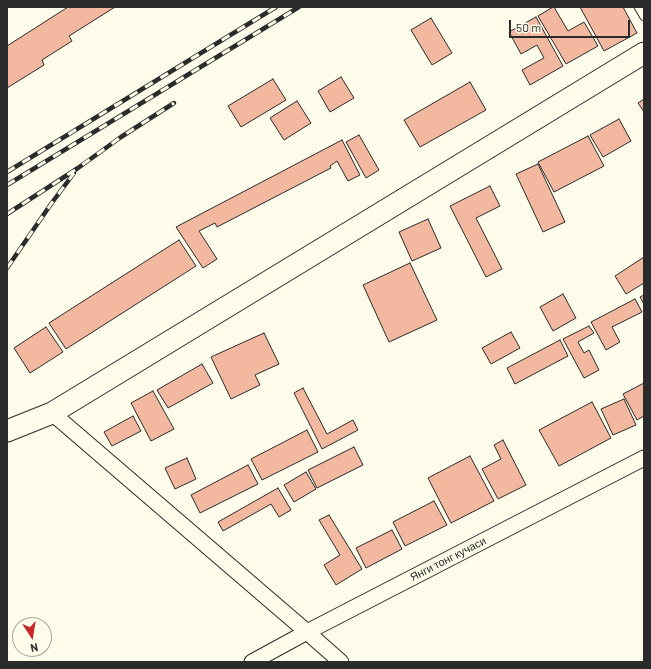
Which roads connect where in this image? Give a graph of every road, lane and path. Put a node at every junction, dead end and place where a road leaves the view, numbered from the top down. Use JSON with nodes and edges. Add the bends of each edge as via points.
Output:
{"nodes":[{"id":1,"x":638,"y":7,"type":"edge"},
{"id":2,"x":644,"y":17,"type":"edge"},
{"id":3,"x":644,"y":53,"type":"edge"},
{"id":4,"x":52,"y":413,"type":"junction"},
{"id":5,"x":7,"y":431,"type":"edge"},
{"id":6,"x":644,"y":458,"type":"edge"},
{"id":7,"x":307,"y":632,"type":"junction"},
{"id":8,"x":252,"y":662,"type":"edge"},
{"id":9,"x":341,"y":662,"type":"edge"}],
"edges":[{"from":1,"to":2,"type":"lane"},
{"from":3,"to":4,"type":"street"},
{"from":4,"to":5,"type":"street"},
{"from":4,"to":7,"type":"street"},
{"from":6,"to":7,"type":"street","name":"Янги тонг кучаси"},
{"from":7,"to":8,"type":"street","name":"Янги тонг кучаси"},
{"from":7,"to":9,"type":"street"}]}
